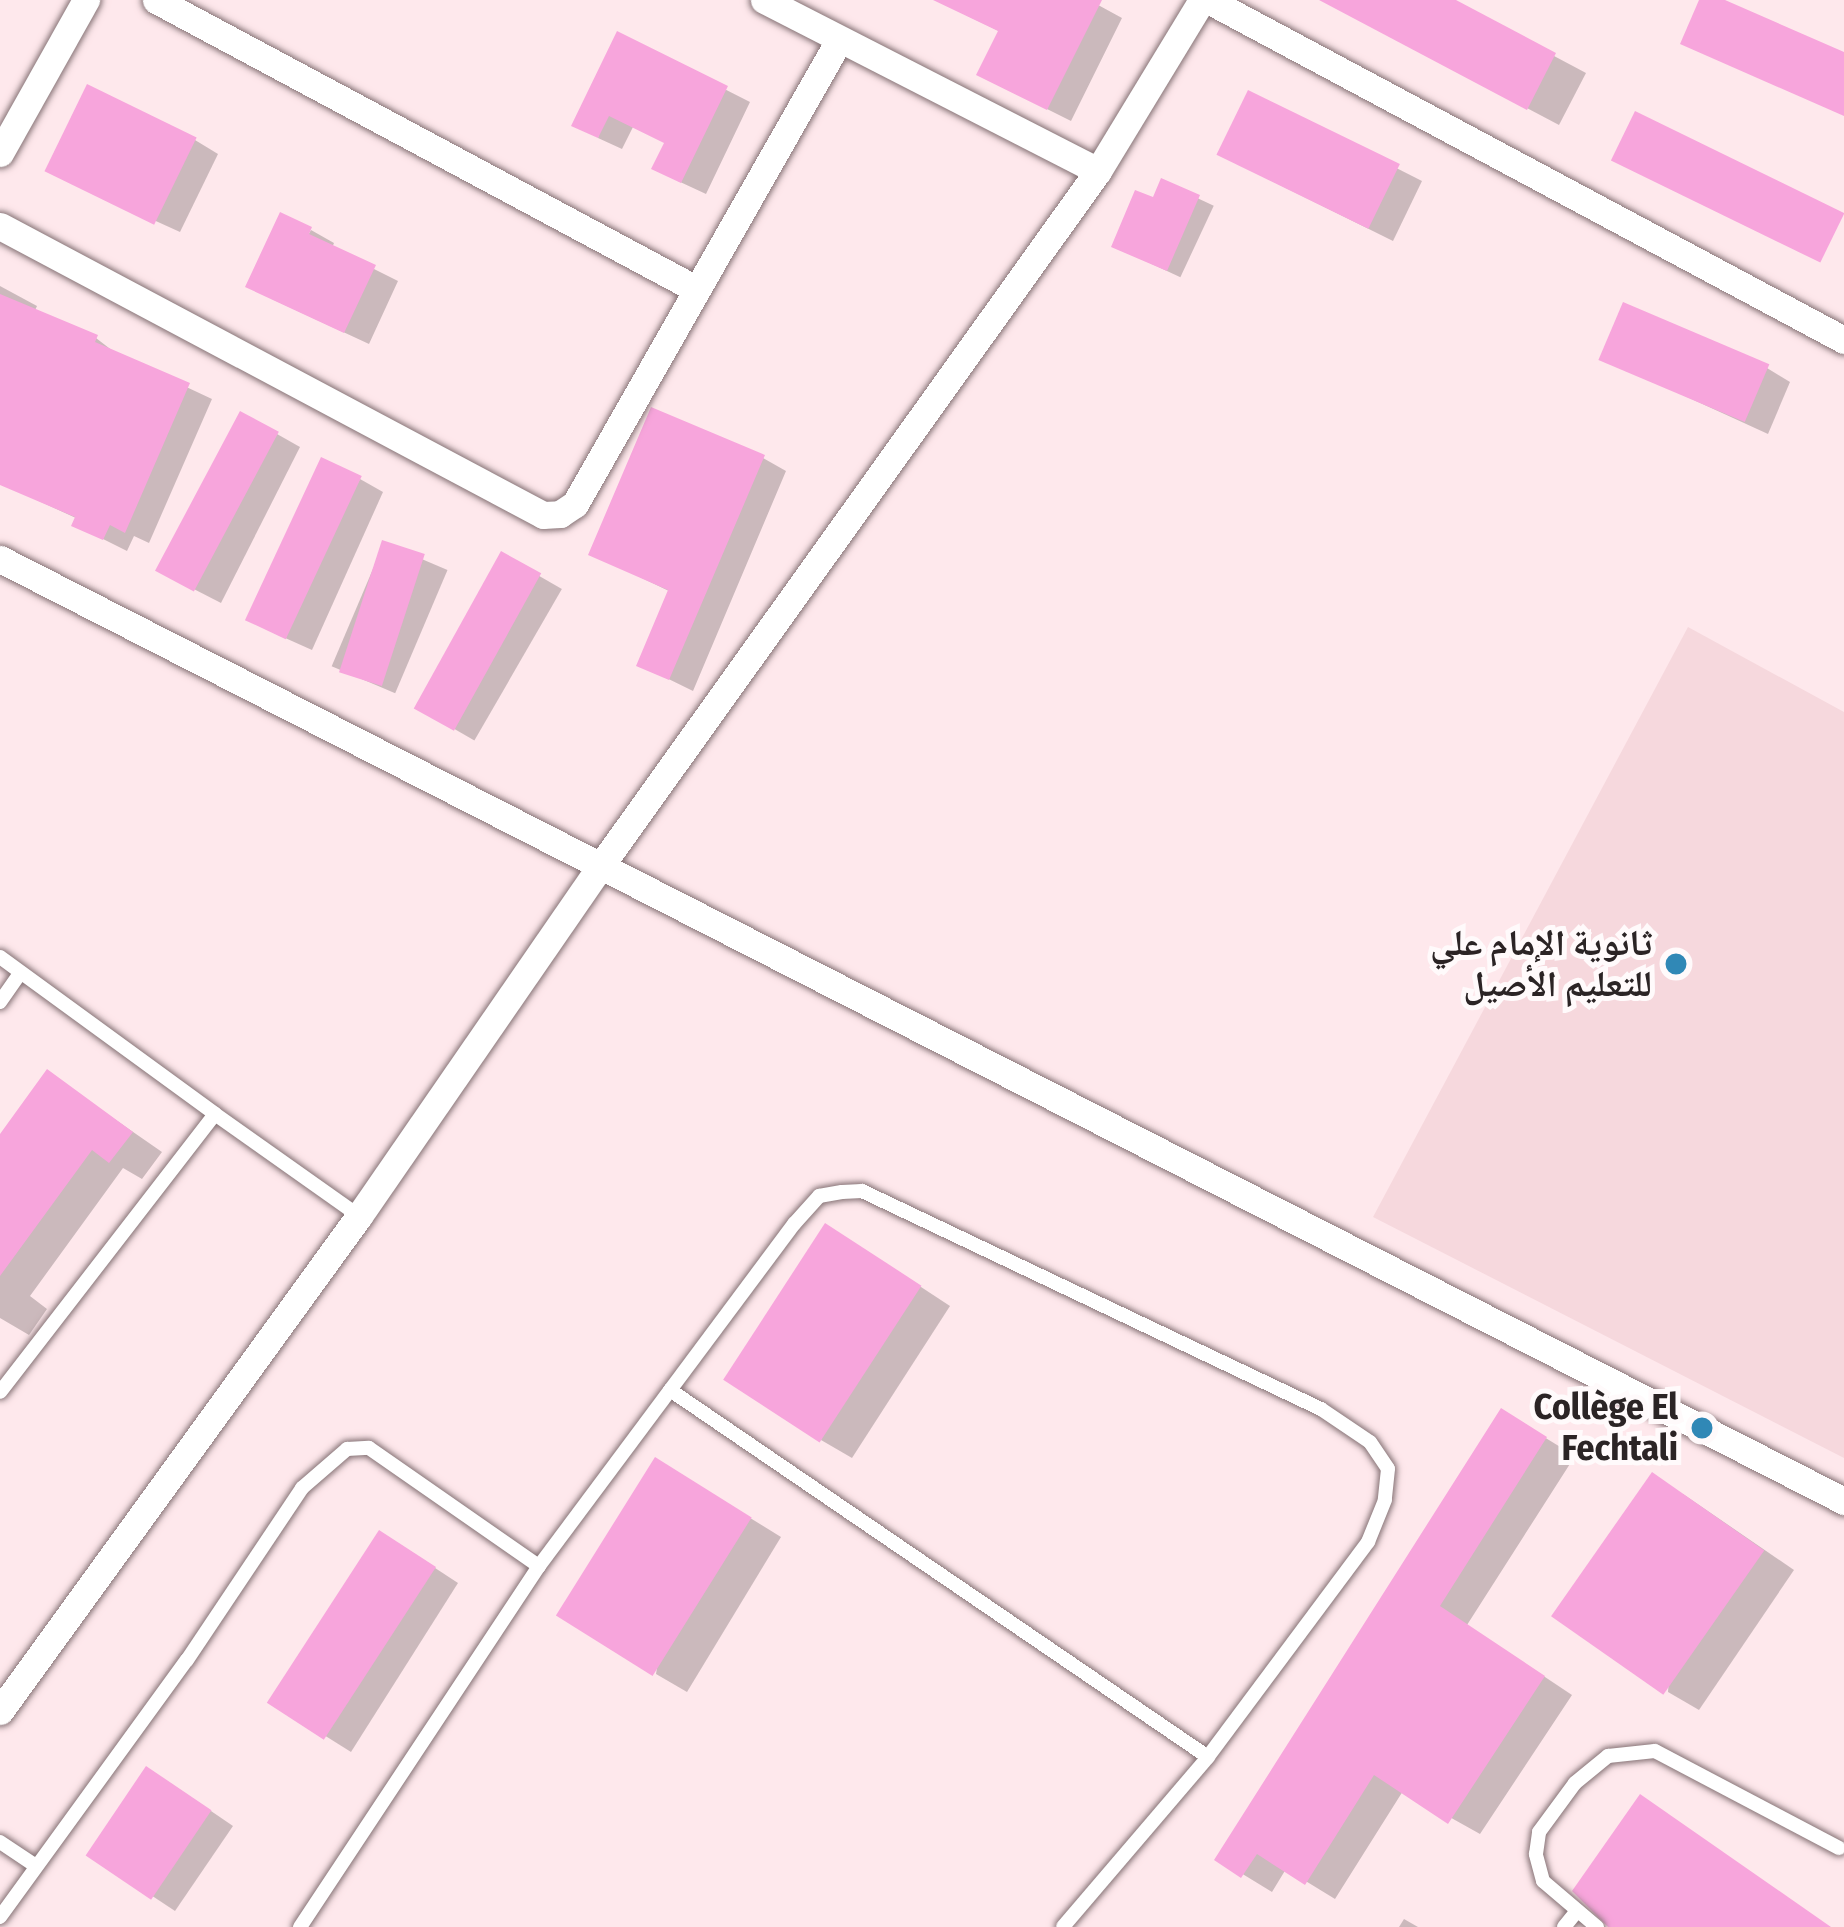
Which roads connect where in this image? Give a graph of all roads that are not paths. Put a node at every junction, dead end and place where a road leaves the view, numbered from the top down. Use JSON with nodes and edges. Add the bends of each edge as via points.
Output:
{"nodes":[{"id":1,"x":86,"y":0,"type":"edge"},
{"id":2,"x":156,"y":0,"type":"edge"},
{"id":3,"x":764,"y":0,"type":"edge"},
{"id":4,"x":1205,"y":0,"type":"edge"},
{"id":5,"x":838,"y":42,"type":"junction"},
{"id":6,"x":0,"y":153,"type":"edge"},
{"id":7,"x":1098,"y":171,"type":"junction"},
{"id":8,"x":0,"y":226,"type":"edge"},
{"id":9,"x":694,"y":288,"type":"junction"},
{"id":10,"x":1844,"y":340,"type":"edge"},
{"id":11,"x":0,"y":559,"type":"edge"},
{"id":12,"x":602,"y":864,"type":"junction"},
{"id":13,"x":0,"y":957,"type":"edge"},
{"id":14,"x":20,"y":974,"type":"junction"},
{"id":15,"x":0,"y":1002,"type":"edge"},
{"id":16,"x":215,"y":1114,"type":"junction"},
{"id":17,"x":359,"y":1216,"type":"junction"},
{"id":18,"x":670,"y":1390,"type":"junction"},
{"id":19,"x":0,"y":1392,"type":"edge"},
{"id":20,"x":1844,"y":1501,"type":"edge"},
{"id":21,"x":539,"y":1566,"type":"junction"},
{"id":22,"x":0,"y":1711,"type":"edge"},
{"id":23,"x":1208,"y":1757,"type":"junction"},
{"id":24,"x":0,"y":1841,"type":"edge"},
{"id":25,"x":1839,"y":1848,"type":"dead end"},
{"id":26,"x":36,"y":1866,"type":"junction"},
{"id":27,"x":1576,"y":1912,"type":"junction"},
{"id":28,"x":0,"y":1917,"type":"edge"},
{"id":29,"x":300,"y":1927,"type":"edge"},
{"id":30,"x":1063,"y":1927,"type":"edge"},
{"id":31,"x":1564,"y":1927,"type":"edge"},
{"id":32,"x":1597,"y":1927,"type":"edge"}],
"edges":[{"from":1,"to":6,"type":"street"},
{"from":2,"to":9,"type":"street"},
{"from":3,"to":5,"type":"street"},
{"from":4,"to":7,"type":"street"},
{"from":4,"to":10,"type":"street"},
{"from":5,"to":7,"type":"street"},
{"from":5,"to":9,"type":"street"},
{"from":7,"to":12,"type":"street"},
{"from":8,"to":9,"type":"street","via":[[543,515],[574,504]]},
{"from":11,"to":12,"type":"street"},
{"from":12,"to":17,"type":"street"},
{"from":12,"to":20,"type":"street"},
{"from":13,"to":14,"type":"lane"},
{"from":14,"to":15,"type":"lane"},
{"from":14,"to":16,"type":"lane"},
{"from":16,"to":17,"type":"lane"},
{"from":16,"to":19,"type":"lane"},
{"from":17,"to":22,"type":"street"},
{"from":18,"to":21,"type":"lane"},
{"from":18,"to":23,"type":"lane"},
{"from":18,"to":23,"type":"lane","via":[[819,1196],[862,1191],[1321,1409],[1370,1442],[1388,1469],[1368,1542]]},
{"from":21,"to":26,"type":"lane","via":[[370,1448],[346,1449],[302,1488]]},
{"from":21,"to":29,"type":"lane"},
{"from":23,"to":30,"type":"lane"},
{"from":24,"to":26,"type":"lane"},
{"from":25,"to":27,"type":"lane","via":[[1655,1750],[1608,1756],[1575,1783],[1539,1832],[1544,1881]]},
{"from":26,"to":28,"type":"lane"},
{"from":27,"to":31,"type":"lane"},
{"from":27,"to":32,"type":"lane"}]}
